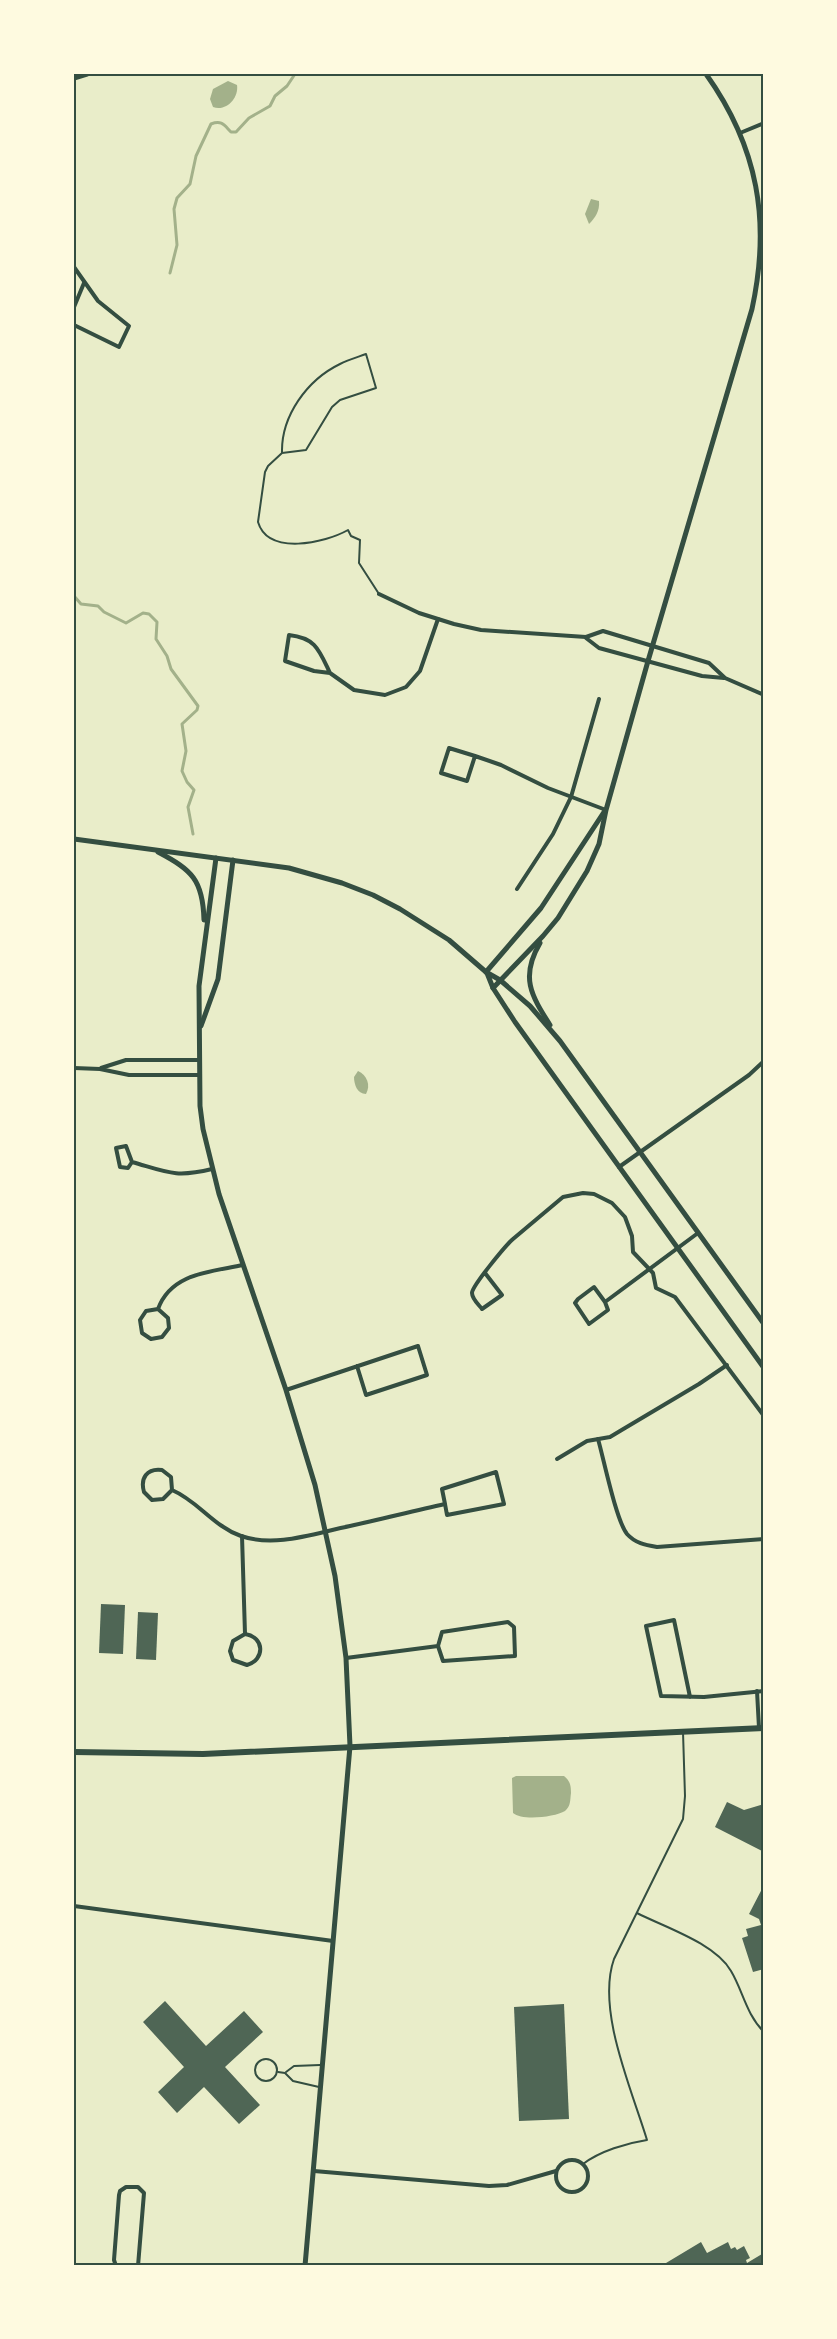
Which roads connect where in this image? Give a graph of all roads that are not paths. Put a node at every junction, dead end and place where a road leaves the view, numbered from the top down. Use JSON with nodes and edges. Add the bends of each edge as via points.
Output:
{"nodes":[{"id":1,"x":87,"y":74,"type":"edge"},
{"id":2,"x":706,"y":74,"type":"edge"},
{"id":3,"x":74,"y":78,"type":"edge"},
{"id":4,"x":764,"y":123,"type":"edge"},
{"id":5,"x":740,"y":134,"type":"junction"},
{"id":6,"x":74,"y":267,"type":"edge"},
{"id":7,"x":84,"y":283,"type":"junction"},
{"id":8,"x":74,"y":307,"type":"edge"},
{"id":9,"x":74,"y":326,"type":"edge"},
{"id":10,"x":282,"y":453,"type":"junction"},
{"id":11,"x":379,"y":594,"type":"joint"},
{"id":12,"x":438,"y":620,"type":"junction"},
{"id":13,"x":586,"y":637,"type":"junction"},
{"id":14,"x":653,"y":645,"type":"junction"},
{"id":15,"x":648,"y":661,"type":"junction"},
{"id":16,"x":330,"y":673,"type":"junction"},
{"id":17,"x":725,"y":678,"type":"junction"},
{"id":18,"x":764,"y":695,"type":"edge"},
{"id":19,"x":599,"y":699,"type":"dead end"},
{"id":20,"x":475,"y":756,"type":"junction"},
{"id":21,"x":571,"y":797,"type":"junction"},
{"id":22,"x":606,"y":810,"type":"junction"},
{"id":23,"x":74,"y":839,"type":"edge"},
{"id":24,"x":154,"y":850,"type":"junction"},
{"id":25,"x":216,"y":858,"type":"junction"},
{"id":26,"x":233,"y":860,"type":"junction"},
{"id":27,"x":517,"y":889,"type":"dead end"},
{"id":28,"x":205,"y":933,"type":"junction"},
{"id":29,"x":543,"y":936,"type":"junction"},
{"id":30,"x":486,"y":972,"type":"junction"},
{"id":31,"x":500,"y":980,"type":"junction"},
{"id":32,"x":493,"y":988,"type":"junction"},
{"id":33,"x":201,"y":1028,"type":"junction"},
{"id":34,"x":560,"y":1041,"type":"junction"},
{"id":35,"x":199,"y":1060,"type":"junction"},
{"id":36,"x":764,"y":1061,"type":"edge"},
{"id":37,"x":74,"y":1068,"type":"edge"},
{"id":38,"x":100,"y":1069,"type":"junction"},
{"id":39,"x":200,"y":1075,"type":"junction"},
{"id":40,"x":641,"y":1152,"type":"junction"},
{"id":41,"x":132,"y":1162,"type":"junction"},
{"id":42,"x":619,"y":1167,"type":"junction"},
{"id":43,"x":212,"y":1169,"type":"junction"},
{"id":44,"x":698,"y":1233,"type":"junction"},
{"id":45,"x":678,"y":1248,"type":"junction"},
{"id":46,"x":243,"y":1265,"type":"junction"},
{"id":47,"x":650,"y":1268,"type":"junction"},
{"id":48,"x":485,"y":1273,"type":"junction"},
{"id":49,"x":604,"y":1302,"type":"junction"},
{"id":50,"x":158,"y":1309,"type":"junction"},
{"id":51,"x":764,"y":1324,"type":"edge"},
{"id":52,"x":727,"y":1365,"type":"junction"},
{"id":53,"x":357,"y":1366,"type":"junction"},
{"id":54,"x":764,"y":1368,"type":"edge"},
{"id":55,"x":286,"y":1390,"type":"junction"},
{"id":56,"x":764,"y":1416,"type":"edge"},
{"id":57,"x":598,"y":1439,"type":"junction"},
{"id":58,"x":557,"y":1459,"type":"dead end"},
{"id":59,"x":172,"y":1490,"type":"junction"},
{"id":60,"x":445,"y":1504,"type":"junction"},
{"id":61,"x":327,"y":1531,"type":"junction"},
{"id":62,"x":242,"y":1536,"type":"junction"},
{"id":63,"x":764,"y":1539,"type":"edge"},
{"id":64,"x":245,"y":1634,"type":"junction"},
{"id":65,"x":438,"y":1646,"type":"junction"},
{"id":66,"x":346,"y":1658,"type":"junction"},
{"id":67,"x":757,"y":1691,"type":"junction"},
{"id":68,"x":764,"y":1691,"type":"edge"},
{"id":69,"x":690,"y":1697,"type":"junction"},
{"id":70,"x":761,"y":1729,"type":"edge"},
{"id":71,"x":682,"y":1732,"type":"junction"},
{"id":72,"x":350,"y":1746,"type":"junction"},
{"id":73,"x":74,"y":1752,"type":"edge"},
{"id":74,"x":74,"y":1906,"type":"edge"},
{"id":75,"x":636,"y":1913,"type":"junction"},
{"id":76,"x":334,"y":1941,"type":"junction"},
{"id":77,"x":764,"y":2032,"type":"edge"},
{"id":78,"x":323,"y":2065,"type":"junction"},
{"id":79,"x":278,"y":2072,"type":"junction"},
{"id":80,"x":285,"y":2073,"type":"junction"},
{"id":81,"x":321,"y":2087,"type":"junction"},
{"id":82,"x":583,"y":2164,"type":"junction"},
{"id":83,"x":314,"y":2171,"type":"junction"},
{"id":84,"x":556,"y":2171,"type":"junction"},
{"id":85,"x":116,"y":2265,"type":"edge"},
{"id":86,"x":138,"y":2265,"type":"edge"},
{"id":87,"x":305,"y":2265,"type":"edge"}],
"edges":[{"from":1,"to":3,"type":"street"},
{"from":2,"to":5,"type":"street","via":[[731,112]]},
{"from":4,"to":5,"type":"street"},
{"from":5,"to":14,"type":"street","via":[[757,185],[761,254],[758,280]]},
{"from":6,"to":7,"type":"street"},
{"from":7,"to":8,"type":"street"},
{"from":7,"to":9,"type":"street","via":[[108,311],[129,326],[119,347]]},
{"from":10,"to":10,"type":"lane","via":[[287,420],[310,386],[341,363],[366,354],[376,388],[332,406],[306,450]]},
{"from":10,"to":11,"type":"lane","via":[[268,466],[263,479],[260,530],[272,540],[286,543],[323,540],[348,530],[360,540],[359,563]]},
{"from":11,"to":12,"type":"street"},
{"from":12,"to":13,"type":"street","via":[[481,630]]},
{"from":12,"to":16,"type":"street","via":[[420,671],[396,692],[375,695],[354,690]]},
{"from":13,"to":14,"type":"street","via":[[603,631]]},
{"from":13,"to":15,"type":"street","via":[[599,648]]},
{"from":14,"to":15,"type":"street"},
{"from":14,"to":17,"type":"street","via":[[709,663]]},
{"from":15,"to":17,"type":"street","via":[[702,676]]},
{"from":15,"to":22,"type":"street"},
{"from":16,"to":16,"type":"street","via":[[285,661],[289,635],[312,641]]},
{"from":17,"to":18,"type":"street"},
{"from":19,"to":21,"type":"street"},
{"from":20,"to":20,"type":"street","via":[[467,781],[441,773],[449,748]]},
{"from":20,"to":21,"type":"street"},
{"from":21,"to":22,"type":"street"},
{"from":21,"to":27,"type":"street","via":[[553,834]]},
{"from":22,"to":29,"type":"street","via":[[599,844],[587,871]]},
{"from":22,"to":30,"type":"street","via":[[541,908]]},
{"from":23,"to":24,"type":"street"},
{"from":24,"to":25,"type":"street"},
{"from":24,"to":28,"type":"street","via":[[180,863],[195,878],[204,898]]},
{"from":25,"to":26,"type":"street"},
{"from":25,"to":28,"type":"street"},
{"from":26,"to":30,"type":"street","via":[[290,868],[373,895],[448,940]]},
{"from":26,"to":33,"type":"street","via":[[218,979]]},
{"from":28,"to":33,"type":"street","via":[[199,986]]},
{"from":29,"to":31,"type":"street"},
{"from":29,"to":34,"type":"street","via":[[532,956],[529,982],[535,1001]]},
{"from":30,"to":31,"type":"street"},
{"from":30,"to":32,"type":"street"},
{"from":31,"to":32,"type":"street"},
{"from":31,"to":34,"type":"street","via":[[530,1006]]},
{"from":32,"to":42,"type":"street"},
{"from":33,"to":35,"type":"street"},
{"from":34,"to":40,"type":"street"},
{"from":35,"to":38,"type":"street","via":[[126,1060]]},
{"from":35,"to":39,"type":"street"},
{"from":36,"to":40,"type":"street"},
{"from":37,"to":38,"type":"street"},
{"from":38,"to":39,"type":"street","via":[[129,1075]]},
{"from":39,"to":43,"type":"street","via":[[200,1106]]},
{"from":40,"to":42,"type":"street"},
{"from":40,"to":44,"type":"street"},
{"from":41,"to":41,"type":"street","via":[[126,1146],[116,1148],[120,1167],[128,1168]]},
{"from":41,"to":43,"type":"street","via":[[179,1175]]},
{"from":42,"to":45,"type":"street"},
{"from":43,"to":46,"type":"street"},
{"from":44,"to":45,"type":"street"},
{"from":44,"to":51,"type":"street"},
{"from":45,"to":47,"type":"street"},
{"from":45,"to":54,"type":"street"},
{"from":46,"to":50,"type":"street","via":[[184,1278],[162,1297]]},
{"from":46,"to":55,"type":"street"},
{"from":47,"to":48,"type":"street","via":[[633,1252],[630,1227],[619,1210],[604,1198],[583,1192],[555,1202],[507,1245]]},
{"from":47,"to":49,"type":"street"},
{"from":47,"to":52,"type":"street","via":[[656,1288],[675,1297]]},
{"from":48,"to":48,"type":"street","via":[[502,1295],[482,1309],[472,1293]]},
{"from":49,"to":49,"type":"street","via":[[594,1287],[575,1304],[590,1324],[608,1310]]},
{"from":50,"to":50,"type":"street","via":[[168,1318],[169,1328],[162,1337],[151,1339],[142,1333],[140,1320],[146,1311]]},
{"from":52,"to":56,"type":"street"},
{"from":52,"to":57,"type":"street","via":[[620,1431]]},
{"from":53,"to":53,"type":"street","via":[[366,1395],[427,1375],[418,1346]]},
{"from":53,"to":55,"type":"street"},
{"from":55,"to":61,"type":"street"},
{"from":57,"to":58,"type":"street"},
{"from":57,"to":63,"type":"street","via":[[621,1522],[628,1536],[640,1544],[657,1547]]},
{"from":59,"to":59,"type":"street","via":[[163,1499],[152,1500],[144,1492],[142,1482],[147,1473],[162,1470],[171,1477]]},
{"from":59,"to":62,"type":"street","via":[[214,1522]]},
{"from":60,"to":60,"type":"street","via":[[442,1489],[496,1472],[504,1504],[447,1515]]},
{"from":60,"to":61,"type":"street"},
{"from":61,"to":62,"type":"street","via":[[279,1540]]},
{"from":61,"to":66,"type":"street"},
{"from":62,"to":64,"type":"street"},
{"from":64,"to":64,"type":"street","via":[[233,1641],[230,1651],[237,1663],[247,1665],[256,1661],[261,1652],[258,1642]]},
{"from":65,"to":65,"type":"street","via":[[443,1661],[514,1656],[514,1627],[508,1622],[441,1632]]},
{"from":65,"to":66,"type":"street"},
{"from":66,"to":72,"type":"street"},
{"from":67,"to":68,"type":"street"},
{"from":67,"to":69,"type":"street"},
{"from":67,"to":70,"type":"street"},
{"from":69,"to":69,"type":"street","via":[[674,1620],[646,1626],[661,1696]]},
{"from":70,"to":71,"type":"main road"},
{"from":71,"to":72,"type":"main road"},
{"from":71,"to":75,"type":"lane","via":[[683,1819]]},
{"from":72,"to":73,"type":"main road","via":[[191,1754]]},
{"from":72,"to":76,"type":"street"},
{"from":74,"to":76,"type":"street"},
{"from":75,"to":77,"type":"lane","via":[[705,1946],[719,1957],[731,1970],[749,2013]]},
{"from":75,"to":82,"type":"lane","via":[[610,1969],[609,2007],[647,2140]]},
{"from":76,"to":78,"type":"street"},
{"from":78,"to":80,"type":"lane","via":[[294,2066]]},
{"from":78,"to":81,"type":"street"},
{"from":79,"to":79,"type":"lane","via":[[277,2065],[267,2059],[255,2067],[258,2078],[264,2081],[274,2079]]},
{"from":79,"to":80,"type":"lane"},
{"from":80,"to":81,"type":"lane","via":[[293,2081]]},
{"from":81,"to":83,"type":"street"},
{"from":82,"to":84,"type":"street","via":[[568,2160]]},
{"from":82,"to":84,"type":"street","via":[[587,2182],[573,2192],[560,2187]]},
{"from":83,"to":84,"type":"street","via":[[489,2186]]},
{"from":83,"to":87,"type":"street"},
{"from":85,"to":86,"type":"street","via":[[119,2195],[126,2187],[138,2187],[144,2193]]}]}
